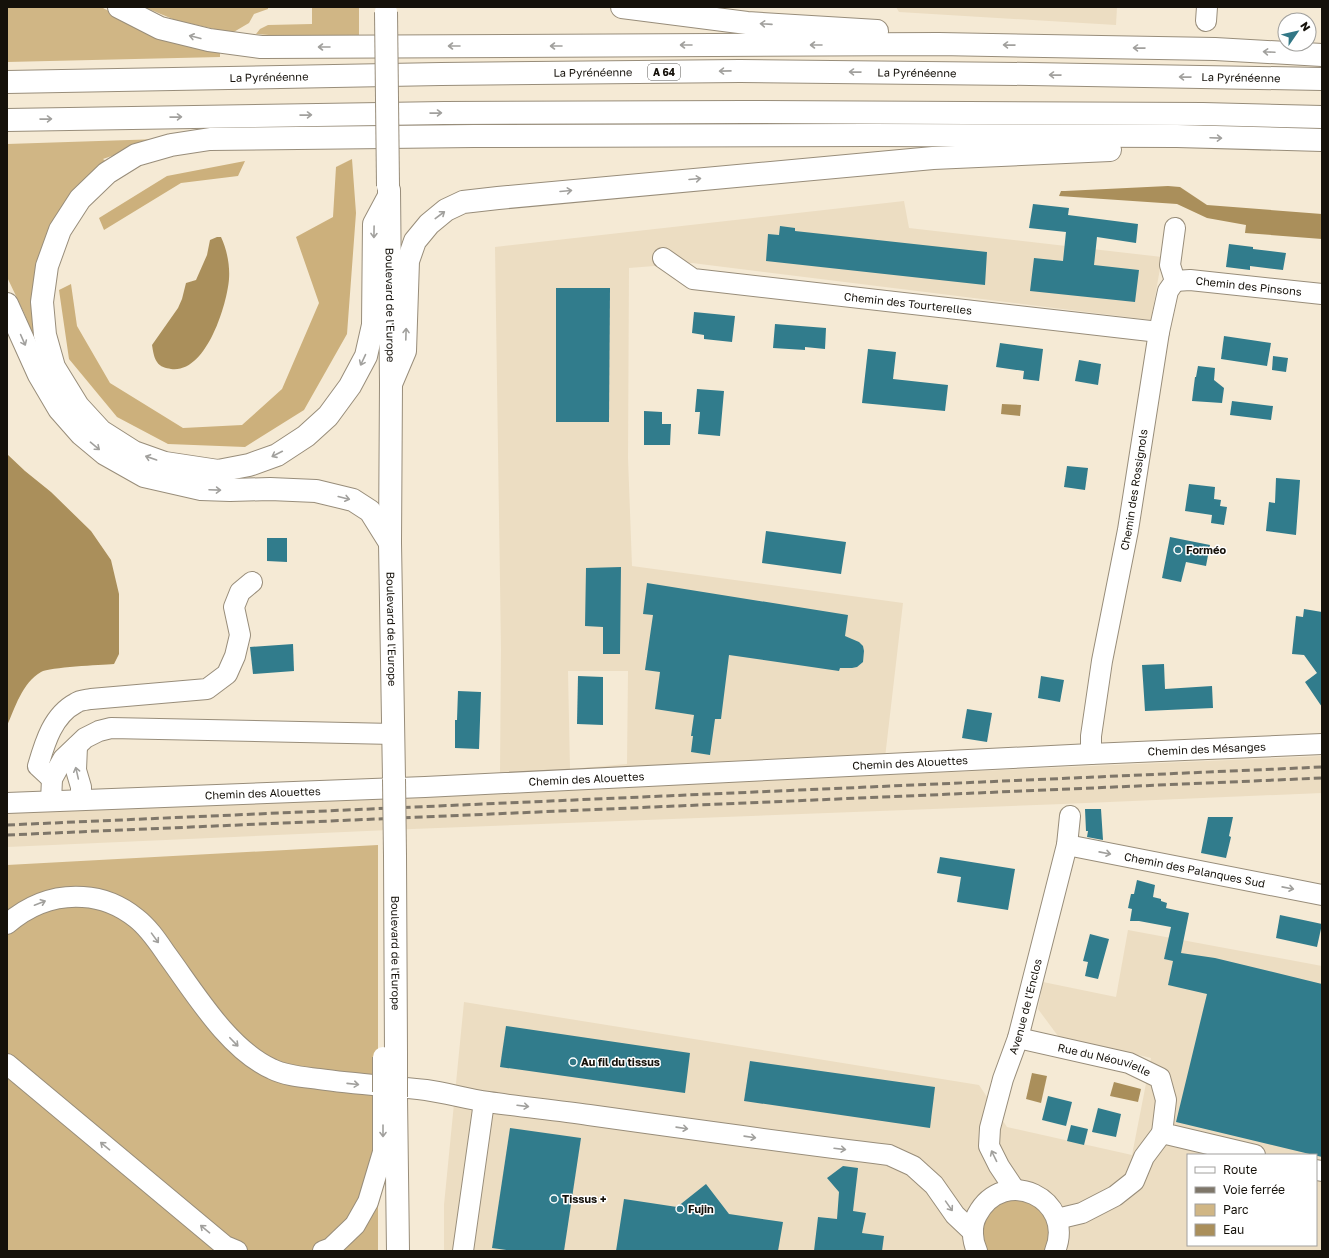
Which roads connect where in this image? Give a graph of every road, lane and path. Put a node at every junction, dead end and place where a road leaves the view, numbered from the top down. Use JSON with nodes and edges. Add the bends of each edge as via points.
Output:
{"nodes":[{"id":1,"x":119,"y":7,"type":"edge"},
{"id":2,"x":622,"y":7,"type":"edge"},
{"id":3,"x":386,"y":10,"type":"edge"},
{"id":4,"x":938,"y":44,"type":"junction"},
{"id":5,"x":1322,"y":55,"type":"edge"},
{"id":6,"x":1322,"y":79,"type":"edge"},
{"id":7,"x":7,"y":82,"type":"edge"},
{"id":8,"x":1322,"y":117,"type":"edge"},
{"id":9,"x":7,"y":120,"type":"edge"},
{"id":10,"x":1177,"y":136,"type":"junction"},
{"id":11,"x":1322,"y":140,"type":"edge"},
{"id":12,"x":389,"y":191,"type":"junction"},
{"id":13,"x":1175,"y":228,"type":"dead end"},
{"id":14,"x":663,"y":258,"type":"dead end"},
{"id":15,"x":1175,"y":281,"type":"junction"},
{"id":16,"x":1322,"y":294,"type":"edge"},
{"id":17,"x":7,"y":304,"type":"edge"},
{"id":18,"x":1159,"y":332,"type":"junction"},
{"id":19,"x":391,"y":384,"type":"junction"},
{"id":20,"x":390,"y":543,"type":"junction"},
{"id":21,"x":252,"y":582,"type":"dead end"},
{"id":22,"x":394,"y":734,"type":"junction"},
{"id":23,"x":1322,"y":744,"type":"edge"},
{"id":24,"x":77,"y":746,"type":"junction"},
{"id":25,"x":1091,"y":754,"type":"junction"},
{"id":26,"x":52,"y":779,"type":"junction"},
{"id":27,"x":81,"y":800,"type":"junction"},
{"id":28,"x":52,"y":801,"type":"junction"},
{"id":29,"x":7,"y":803,"type":"edge"},
{"id":30,"x":1070,"y":816,"type":"dead end"},
{"id":31,"x":1067,"y":845,"type":"junction"},
{"id":32,"x":1322,"y":895,"type":"edge"},
{"id":33,"x":7,"y":924,"type":"edge"},
{"id":34,"x":1018,"y":1038,"type":"junction"},
{"id":35,"x":7,"y":1064,"type":"edge"},
{"id":36,"x":390,"y":1095,"type":"junction"},
{"id":37,"x":484,"y":1102,"type":"junction"},
{"id":38,"x":1162,"y":1133,"type":"junction"},
{"id":39,"x":1250,"y":1154,"type":"edge"},
{"id":40,"x":1014,"y":1190,"type":"junction"},
{"id":41,"x":1057,"y":1219,"type":"junction"},
{"id":42,"x":973,"y":1232,"type":"junction"},
{"id":43,"x":237,"y":1251,"type":"edge"},
{"id":44,"x":324,"y":1251,"type":"edge"},
{"id":45,"x":398,"y":1251,"type":"edge"},
{"id":46,"x":463,"y":1251,"type":"edge"},
{"id":47,"x":977,"y":1251,"type":"edge"},
{"id":48,"x":1055,"y":1251,"type":"edge"}],
"edges":[{"from":4,"to":1,"type":"main road","one_way":true,"via":[[261,47],[209,40],[160,28]]},
{"from":4,"to":2,"type":"main road","one_way":true,"via":[[913,34],[747,22]]},
{"from":3,"to":12,"type":"main road","name":"Boulevard de l'Europe","bridge":true},
{"from":5,"to":4,"type":"main road","one_way":true,"via":[[1215,49]]},
{"from":6,"to":7,"type":"main road","name":"La Pyrénéenne","number":"A 64","one_way":true,"via":[[740,71]]},
{"from":9,"to":8,"type":"main road","one_way":true,"via":[[444,113],[746,112]]},
{"from":10,"to":11,"type":"main road","one_way":true},
{"from":12,"to":10,"type":"main road","one_way":true,"via":[[374,224],[372,325],[366,356],[350,386],[328,416],[306,436],[277,455],[249,465],[218,471],[165,463],[134,452],[101,431],[78,406],[54,367],[45,335],[42,302],[47,266],[60,230],[80,199],[107,174],[136,155],[171,145],[210,139],[467,136]]},
{"from":19,"to":10,"type":"main road","one_way":true,"via":[[405,351],[408,261],[415,241],[429,224],[446,210],[463,202],[925,158],[1150,148]]},
{"from":12,"to":19,"type":"main road","name":"Boulevard de l'Europe"},
{"from":13,"to":15,"type":"street","via":[[1170,265]]},
{"from":14,"to":18,"type":"street","name":"Chemin des Tourterelles","via":[[693,279]]},
{"from":15,"to":16,"type":"street","name":"Chemin des Pinsons","via":[[1190,280]]},
{"from":15,"to":18,"type":"street","name":"Chemin des Rossignols","via":[[1168,291]]},
{"from":17,"to":20,"type":"main road","one_way":true,"via":[[39,374],[59,409],[81,434],[105,454],[144,476],[201,489],[316,491],[353,500],[370,511]]},
{"from":18,"to":25,"type":"street","name":"Chemin des Rossignols","via":[[1128,530],[1102,660],[1091,736]]},
{"from":19,"to":20,"type":"main road","name":"Boulevard de l'Europe"},
{"from":20,"to":22,"type":"main road","name":"Boulevard de l'Europe"},
{"from":21,"to":26,"type":"street","via":[[240,592],[234,607],[240,635],[227,674],[207,689],[77,702],[57,720],[44,746],[38,766]]},
{"from":22,"to":24,"type":"street","via":[[111,728],[85,738]]},
{"from":22,"to":36,"type":"main road","name":"Boulevard de l'Europe","bridge":true,"via":[[395,1027],[389,1055]]},
{"from":23,"to":25,"type":"street","name":"Chemin des Mésanges"},
{"from":24,"to":26,"type":"street","via":[[63,759]]},
{"from":27,"to":24,"type":"street","one_way":true,"via":[[81,787],[76,770]]},
{"from":25,"to":27,"type":"street","name":"Chemin des Alouettes","via":[[441,786]]},
{"from":26,"to":28,"type":"street"},
{"from":27,"to":28,"type":"street","name":"Chemin des Alouettes"},
{"from":28,"to":29,"type":"street","name":"Chemin des Alouettes"},
{"from":30,"to":31,"type":"street","name":"Avenue de l'Enclos"},
{"from":31,"to":32,"type":"street","name":"Chemin des Palanques Sud","one_way":true},
{"from":31,"to":34,"type":"street","name":"Avenue de l'Enclos"},
{"from":33,"to":37,"type":"street","one_way":true,"via":[[34,905],[50,899],[69,896],[106,902],[136,917],[148,929],[224,1031],[254,1059],[272,1069],[291,1075],[351,1084],[428,1090]]},
{"from":34,"to":38,"type":"street","name":"Rue du Néouvielle","via":[[1129,1062],[1160,1078],[1166,1100]]},
{"from":40,"to":34,"type":"street","name":"Avenue de l'Enclos","one_way":true,"via":[[989,1146],[990,1128],[1003,1079]]},
{"from":43,"to":35,"type":"street","one_way":true,"via":[[225,1246]]},
{"from":36,"to":44,"type":"street","one_way":true,"via":[[383,1152],[368,1202],[355,1225],[331,1248]]},
{"from":36,"to":45,"type":"main road","name":"Boulevard de l'Europe"},
{"from":37,"to":42,"type":"street","one_way":true,"via":[[889,1155],[914,1166],[934,1185],[955,1215]]},
{"from":37,"to":46,"type":"street"},
{"from":38,"to":39,"type":"street"},
{"from":38,"to":41,"type":"street","via":[[1144,1157],[1134,1181],[1115,1196],[1082,1213]]},
{"from":40,"to":41,"type":"street","via":[[1028,1191],[1040,1197]]},
{"from":40,"to":42,"type":"street","via":[[990,1198],[981,1207],[975,1219]]},
{"from":41,"to":48,"type":"street","via":[[1059,1232]]},
{"from":42,"to":47,"type":"street"}]}
